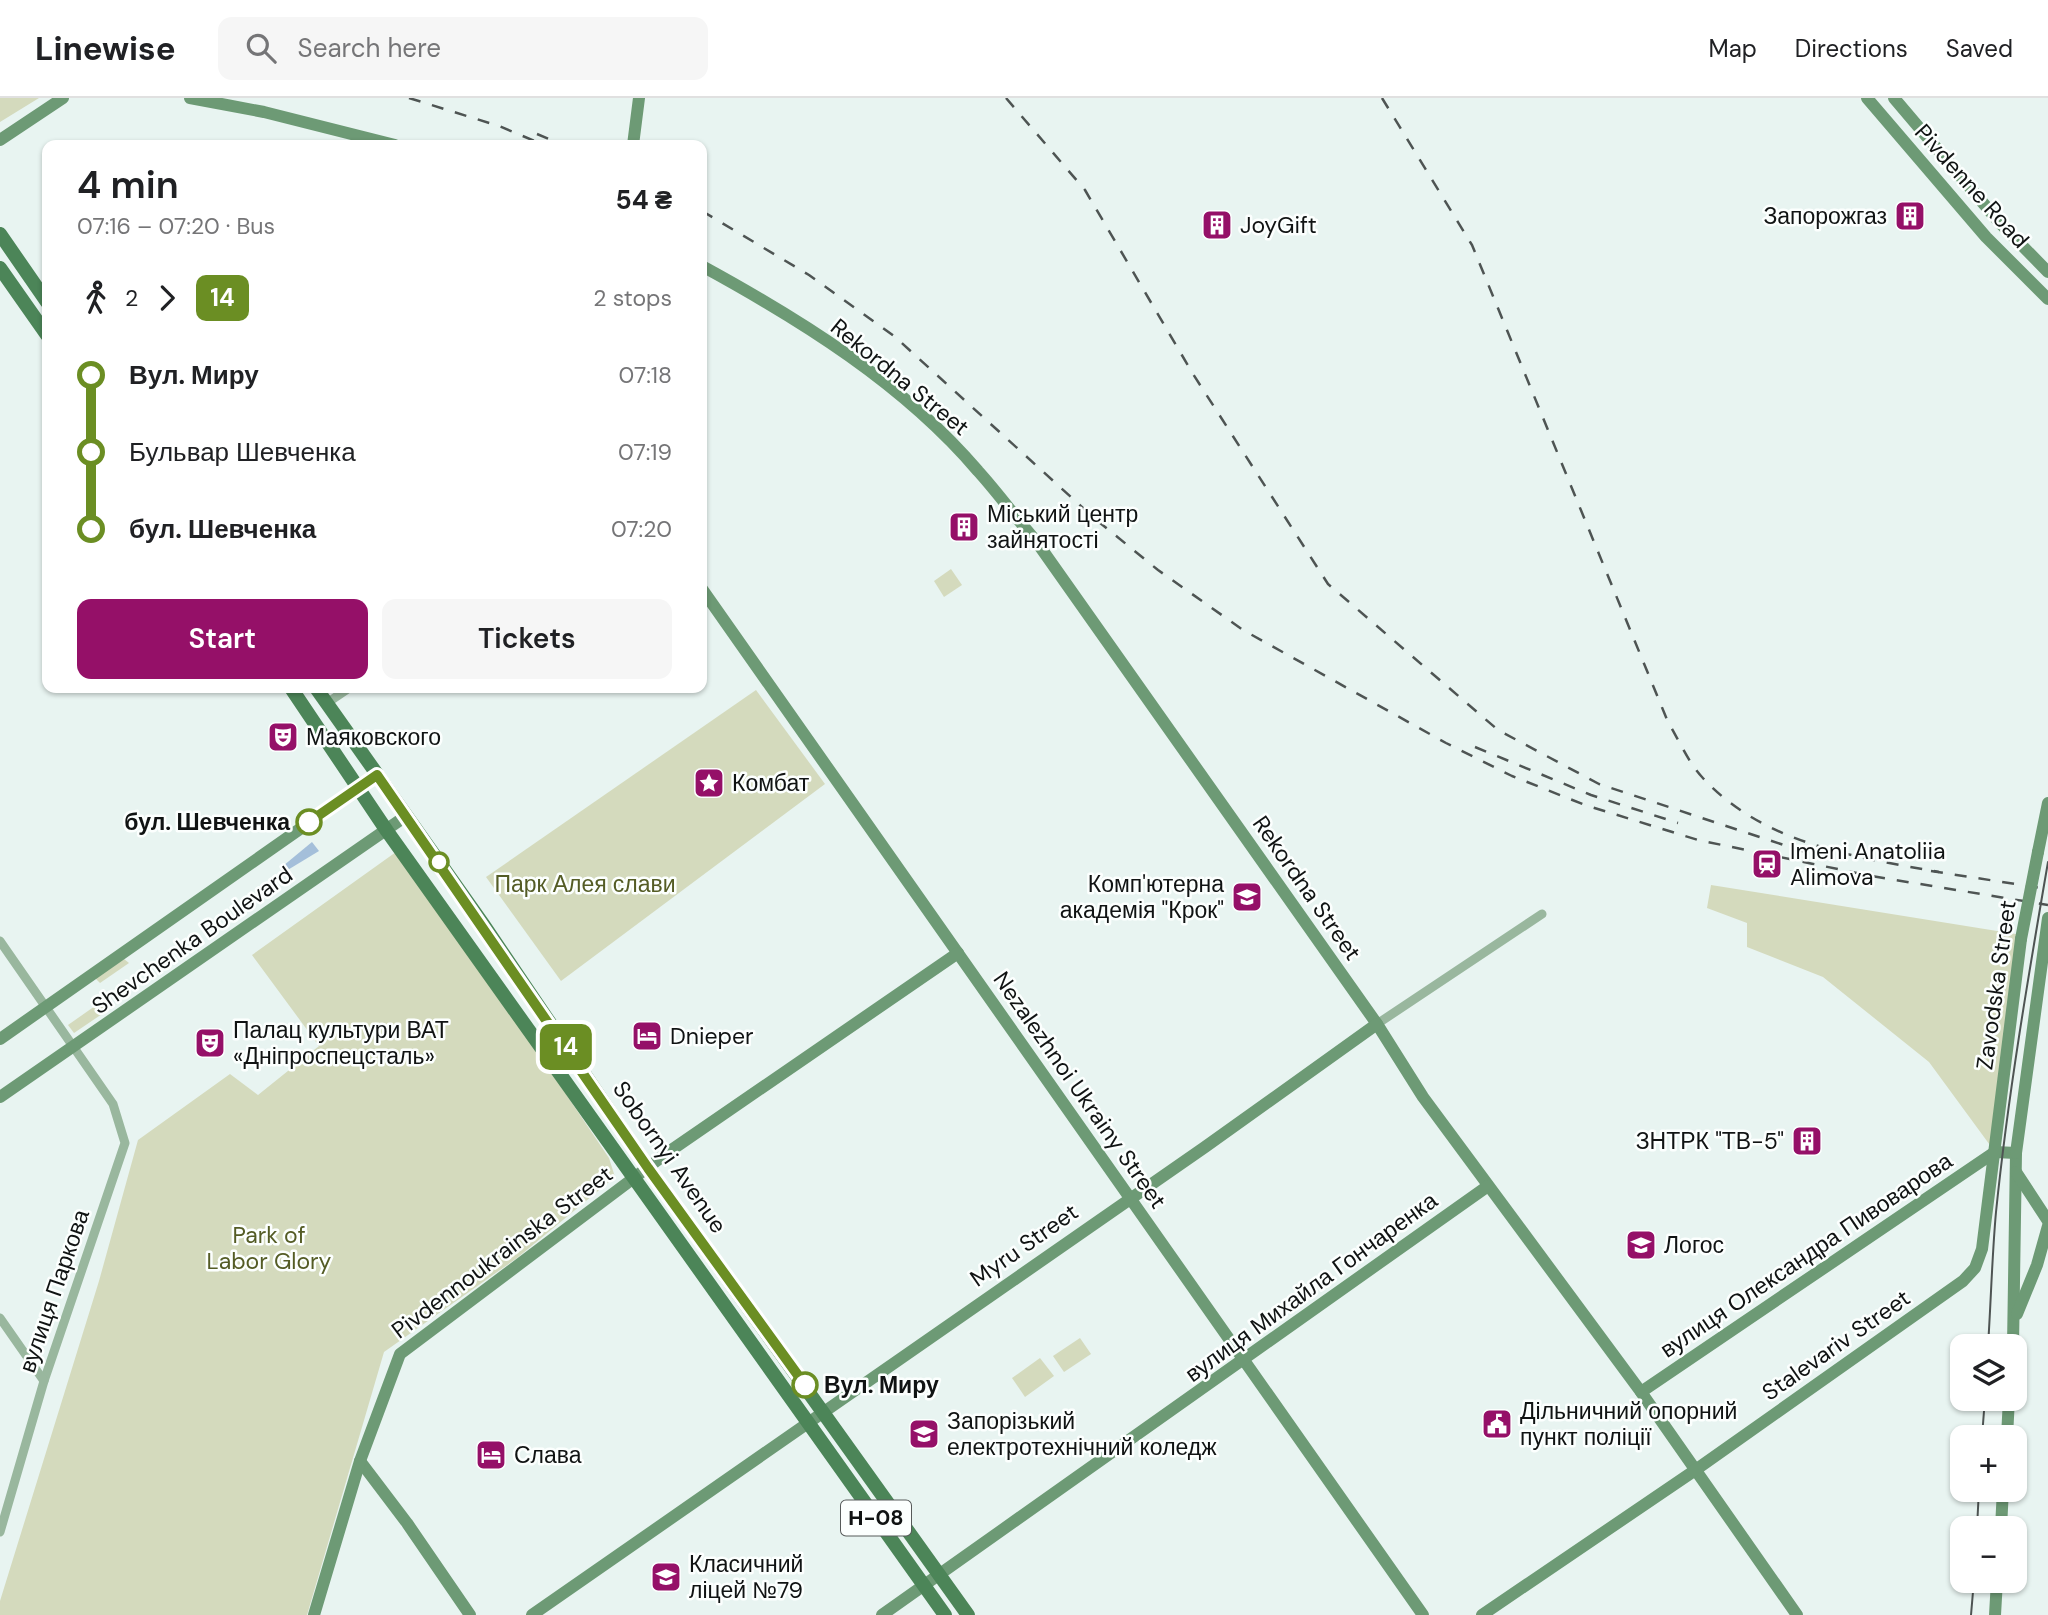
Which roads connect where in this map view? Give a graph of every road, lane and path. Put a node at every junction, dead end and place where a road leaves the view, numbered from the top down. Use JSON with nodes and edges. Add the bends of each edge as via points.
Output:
{"nodes":[{"id":1,"x":63,"y":98,"type":"edge"},
{"id":2,"x":190,"y":98,"type":"edge"},
{"id":3,"x":639,"y":98,"type":"edge"},
{"id":4,"x":1867,"y":98,"type":"edge"},
{"id":5,"x":1894,"y":98,"type":"edge"},
{"id":6,"x":375,"y":140,"type":"edge"},
{"id":7,"x":634,"y":140,"type":"edge"},
{"id":8,"x":0,"y":141,"type":"edge"},
{"id":9,"x":0,"y":233,"type":"edge"},
{"id":10,"x":0,"y":268,"type":"edge"},
{"id":11,"x":707,"y":269,"type":"edge"},
{"id":12,"x":2048,"y":272,"type":"edge"},
{"id":13,"x":42,"y":295,"type":"edge"},
{"id":14,"x":2048,"y":299,"type":"edge"},
{"id":15,"x":42,"y":328,"type":"edge"},
{"id":16,"x":707,"y":596,"type":"edge"},
{"id":17,"x":294,"y":693,"type":"edge"},
{"id":18,"x":320,"y":693,"type":"edge"},
{"id":19,"x":342,"y":693,"type":"edge"},
{"id":20,"x":327,"y":703,"type":"junction"},
{"id":21,"x":377,"y":775,"type":"junction"},
{"id":22,"x":360,"y":788,"type":"junction"},
{"id":23,"x":2048,"y":803,"type":"edge"},
{"id":24,"x":407,"y":816,"type":"junction"},
{"id":25,"x":387,"y":831,"type":"junction"},
{"id":26,"x":1542,"y":914,"type":"dead end"},
{"id":27,"x":2048,"y":918,"type":"edge"},
{"id":28,"x":0,"y":941,"type":"edge"},
{"id":29,"x":958,"y":953,"type":"junction"},
{"id":30,"x":2044,"y":960,"type":"edge"},
{"id":31,"x":47,"y":1006,"type":"junction"},
{"id":32,"x":1377,"y":1024,"type":"junction"},
{"id":33,"x":0,"y":1039,"type":"edge"},
{"id":34,"x":74,"y":1046,"type":"junction"},
{"id":35,"x":0,"y":1097,"type":"edge"},
{"id":36,"x":1995,"y":1152,"type":"junction"},
{"id":37,"x":2016,"y":1153,"type":"junction"},
{"id":38,"x":648,"y":1168,"type":"junction"},
{"id":39,"x":2016,"y":1172,"type":"junction"},
{"id":40,"x":635,"y":1177,"type":"junction"},
{"id":41,"x":1489,"y":1186,"type":"junction"},
{"id":42,"x":1130,"y":1198,"type":"junction"},
{"id":43,"x":2048,"y":1224,"type":"edge"},
{"id":44,"x":0,"y":1318,"type":"edge"},
{"id":45,"x":2014,"y":1321,"type":"junction"},
{"id":46,"x":2013,"y":1334,"type":"edge"},
{"id":47,"x":1243,"y":1362,"type":"junction"},
{"id":48,"x":44,"y":1381,"type":"junction"},
{"id":49,"x":1641,"y":1392,"type":"junction"},
{"id":50,"x":824,"y":1410,"type":"junction"},
{"id":51,"x":807,"y":1421,"type":"junction"},
{"id":52,"x":360,"y":1461,"type":"junction"},
{"id":53,"x":1694,"y":1471,"type":"junction"},
{"id":54,"x":0,"y":1532,"type":"edge"},
{"id":55,"x":940,"y":1576,"type":"junction"},
{"id":56,"x":924,"y":1585,"type":"junction"},
{"id":57,"x":1996,"y":1593,"type":"edge"},
{"id":58,"x":314,"y":1615,"type":"edge"},
{"id":59,"x":470,"y":1615,"type":"edge"},
{"id":60,"x":532,"y":1615,"type":"edge"},
{"id":61,"x":882,"y":1615,"type":"edge"},
{"id":62,"x":945,"y":1615,"type":"edge"},
{"id":63,"x":968,"y":1615,"type":"edge"},
{"id":64,"x":1423,"y":1615,"type":"edge"},
{"id":65,"x":1482,"y":1615,"type":"edge"},
{"id":66,"x":1797,"y":1615,"type":"edge"},
{"id":67,"x":1995,"y":1615,"type":"edge"}],
"edges":[{"from":1,"to":8,"type":"street"},
{"from":2,"to":6,"type":"street"},
{"from":3,"to":7,"type":"street"},
{"from":4,"to":14,"type":"street","name":"Pivdenne Road","via":[[1986,237]]},
{"from":5,"to":12,"type":"street","name":"Pivdenne Road"},
{"from":9,"to":13,"type":"main road"},
{"from":10,"to":15,"type":"main road"},
{"from":11,"to":32,"type":"street","name":"Rekordna Street","via":[[846,354],[926,419],[978,470],[1067,582]]},
{"from":16,"to":29,"type":"street","name":"Nezalezhnoi Ukrainy Street"},
{"from":17,"to":22,"type":"main road","name":"Sobornyi Avenue","number":"Н-08"},
{"from":18,"to":20,"type":"main road","name":"Sobornyi Avenue","number":"Н-08"},
{"from":19,"to":20,"type":"street"},
{"from":20,"to":21,"type":"main road","name":"Sobornyi Avenue","number":"Н-08"},
{"from":21,"to":22,"type":"street","name":"Shevchenka Boulevard"},
{"from":21,"to":24,"type":"main road","name":"Sobornyi Avenue","number":"Н-08"},
{"from":22,"to":25,"type":"main road","name":"Sobornyi Avenue","number":"Н-08"},
{"from":22,"to":31,"type":"street","name":"Shevchenka Boulevard"},
{"from":23,"to":36,"type":"street","name":"Zavodska Street","bridge":true,"via":[[2021,939]]},
{"from":24,"to":25,"type":"street","name":"Shevchenka Boulevard"},
{"from":24,"to":38,"type":"main road","name":"Sobornyi Avenue","number":"Н-08"},
{"from":25,"to":34,"type":"street","name":"Shevchenka Boulevard"},
{"from":25,"to":40,"type":"main road","name":"Sobornyi Avenue","number":"Н-08"},
{"from":26,"to":32,"type":"street","name":"Myru Street"},
{"from":27,"to":30,"type":"street","name":"Zavodska Street"},
{"from":28,"to":31,"type":"street"},
{"from":29,"to":38,"type":"street","name":"Pivdennoukrainska Street"},
{"from":29,"to":42,"type":"street","name":"Nezalezhnoi Ukrainy Street"},
{"from":30,"to":37,"type":"street","name":"Zavodska Street"},
{"from":31,"to":33,"type":"street","name":"Shevchenka Boulevard"},
{"from":31,"to":34,"type":"street"},
{"from":32,"to":41,"type":"street","name":"Rekordna Street","via":[[1423,1097]]},
{"from":32,"to":42,"type":"street","name":"Myru Street"},
{"from":34,"to":35,"type":"street","name":"Shevchenka Boulevard"},
{"from":34,"to":48,"type":"street","name":"вулиця Паркова","via":[[113,1104],[125,1143]]},
{"from":36,"to":37,"type":"street"},
{"from":36,"to":49,"type":"street","name":"вулиця Олександра Пивоварова"},
{"from":36,"to":53,"type":"street","name":"Stalevariv Street","via":[[1982,1249],[1975,1268],[1963,1281]]},
{"from":37,"to":39,"type":"street","name":"Zavodska Street"},
{"from":38,"to":40,"type":"street","name":"Pivdennoukrainska Street"},
{"from":38,"to":50,"type":"main road","name":"Sobornyi Avenue","number":"Н-08"},
{"from":39,"to":43,"type":"street","name":"Zavodska Street"},
{"from":39,"to":45,"type":"street","name":"Zavodska Street"},
{"from":40,"to":51,"type":"main road","name":"Sobornyi Avenue","number":"Н-08"},
{"from":40,"to":52,"type":"street","name":"Pivdennoukrainska Street","via":[[400,1354]]},
{"from":41,"to":47,"type":"street","name":"вулиця Михайла Гончаренка"},
{"from":41,"to":49,"type":"street","name":"Rekordna Street"},
{"from":42,"to":47,"type":"street","name":"Nezalezhnoi Ukrainy Street"},
{"from":42,"to":50,"type":"street","name":"Myru Street"},
{"from":43,"to":45,"type":"street","name":"Zavodska Street"},
{"from":44,"to":48,"type":"street"},
{"from":45,"to":46,"type":"street","name":"Zavodska Street"},
{"from":47,"to":55,"type":"street","name":"вулиця Михайла Гончаренка"},
{"from":47,"to":64,"type":"street","name":"Nezalezhnoi Ukrainy Street"},
{"from":48,"to":54,"type":"street","name":"вулиця Паркова"},
{"from":49,"to":53,"type":"street","name":"Rekordna Street"},
{"from":50,"to":51,"type":"street","name":"Myru Street"},
{"from":50,"to":55,"type":"main road","name":"Sobornyi Avenue","number":"Н-08"},
{"from":51,"to":56,"type":"main road","name":"Sobornyi Avenue","number":"Н-08"},
{"from":51,"to":60,"type":"street","name":"Myru Street"},
{"from":52,"to":58,"type":"street","name":"Pivdennoukrainska Street"},
{"from":52,"to":59,"type":"street"},
{"from":53,"to":65,"type":"street","name":"Stalevariv Street"},
{"from":53,"to":66,"type":"street","name":"Rekordna Street"},
{"from":55,"to":56,"type":"street","name":"вулиця Михайла Гончаренка"},
{"from":55,"to":63,"type":"main road","name":"Sobornyi Avenue","number":"Н-08"},
{"from":56,"to":61,"type":"street","name":"вулиця Михайла Гончаренка"},
{"from":56,"to":62,"type":"main road","name":"Sobornyi Avenue","number":"Н-08"},
{"from":57,"to":67,"type":"street"}]}
